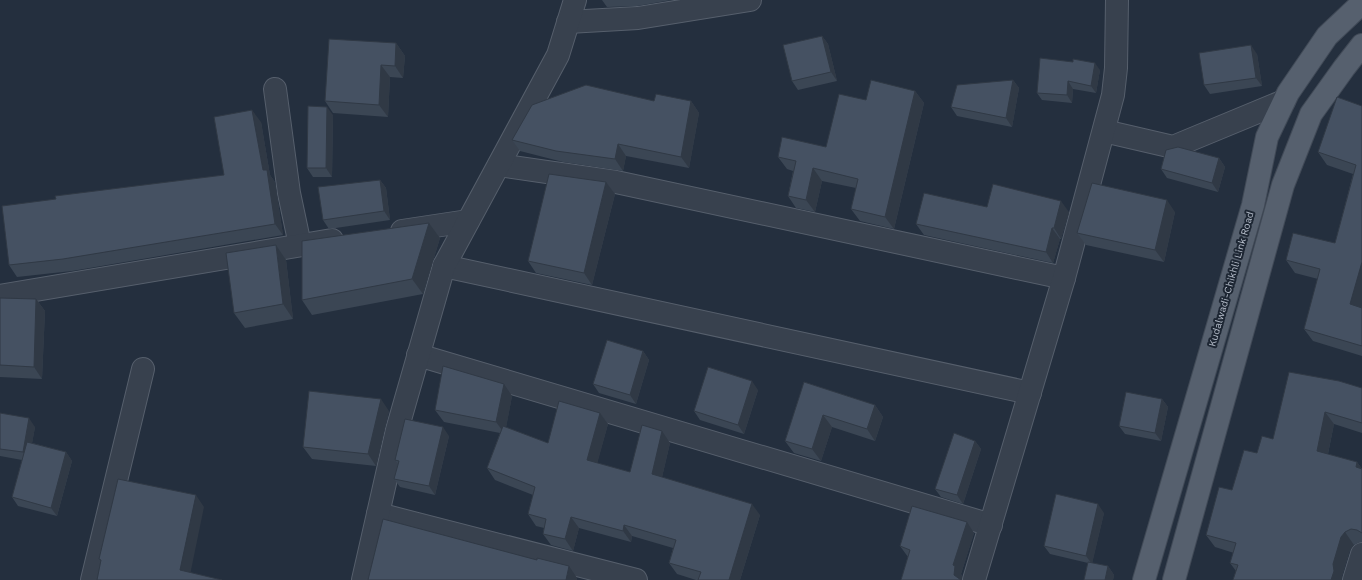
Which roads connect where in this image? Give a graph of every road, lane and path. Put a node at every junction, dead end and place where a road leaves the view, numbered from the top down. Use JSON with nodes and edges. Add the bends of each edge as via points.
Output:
{"nodes":[{"id":1,"x":575,"y":0,"type":"edge"},
{"id":2,"x":750,"y":0,"type":"edge"},
{"id":3,"x":1116,"y":0,"type":"edge"},
{"id":4,"x":1362,"y":3,"type":"edge"},
{"id":5,"x":568,"y":22,"type":"junction"},
{"id":6,"x":1362,"y":46,"type":"edge"},
{"id":7,"x":275,"y":89,"type":"dead end"},
{"id":8,"x":1284,"y":101,"type":"junction"},
{"id":9,"x":1104,"y":131,"type":"junction"},
{"id":10,"x":499,"y":165,"type":"junction"},
{"id":11,"x":468,"y":221,"type":"junction"},
{"id":12,"x":384,"y":233,"type":"edge"},
{"id":13,"x":354,"y":237,"type":"edge"},
{"id":14,"x":300,"y":245,"type":"junction"},
{"id":15,"x":444,"y":266,"type":"junction"},
{"id":16,"x":1064,"y":278,"type":"junction"},
{"id":17,"x":0,"y":296,"type":"edge"},
{"id":18,"x":418,"y":355,"type":"junction"},
{"id":19,"x":143,"y":370,"type":"dead end"},
{"id":20,"x":1030,"y":393,"type":"junction"},
{"id":21,"x":378,"y":514,"type":"junction"},
{"id":22,"x":991,"y":525,"type":"junction"},
{"id":23,"x":1362,"y":554,"type":"edge"},
{"id":24,"x":92,"y":580,"type":"edge"},
{"id":25,"x":363,"y":580,"type":"edge"},
{"id":26,"x":636,"y":580,"type":"edge"},
{"id":27,"x":974,"y":580,"type":"edge"},
{"id":28,"x":1144,"y":580,"type":"edge"},
{"id":29,"x":1174,"y":580,"type":"edge"},
{"id":30,"x":1354,"y":580,"type":"edge"}],
"edges":[{"from":1,"to":5,"type":"street"},
{"from":2,"to":5,"type":"street","via":[[638,18]]},
{"from":3,"to":9,"type":"street","via":[[1114,95]]},
{"from":4,"to":8,"type":"main road","name":"Kudalwadi-Chikhli Link Road","via":[[1327,36]]},
{"from":5,"to":10,"type":"street","via":[[558,55]]},
{"from":6,"to":29,"type":"main road","via":[[1312,114],[1283,185]]},
{"from":7,"to":14,"type":"street","via":[[289,193]]},
{"from":8,"to":9,"type":"street","via":[[1173,147]]},
{"from":8,"to":28,"type":"main road","name":"Kudalwadi-Chikhli Link Road","via":[[1267,137],[1253,205]]},
{"from":9,"to":16,"type":"street"},
{"from":10,"to":11,"type":"street"},
{"from":10,"to":16,"type":"street","via":[[616,182]]},
{"from":11,"to":12,"type":"street"},
{"from":11,"to":15,"type":"street"},
{"from":13,"to":14,"type":"street"},
{"from":14,"to":17,"type":"street"},
{"from":15,"to":18,"type":"street"},
{"from":15,"to":20,"type":"street"},
{"from":16,"to":20,"type":"street"},
{"from":18,"to":21,"type":"street","via":[[396,430]]},
{"from":18,"to":22,"type":"street"},
{"from":19,"to":24,"type":"street"},
{"from":20,"to":22,"type":"street"},
{"from":21,"to":25,"type":"street"},
{"from":21,"to":26,"type":"street"},
{"from":22,"to":27,"type":"street"},
{"from":23,"to":30,"type":"street"}]}
